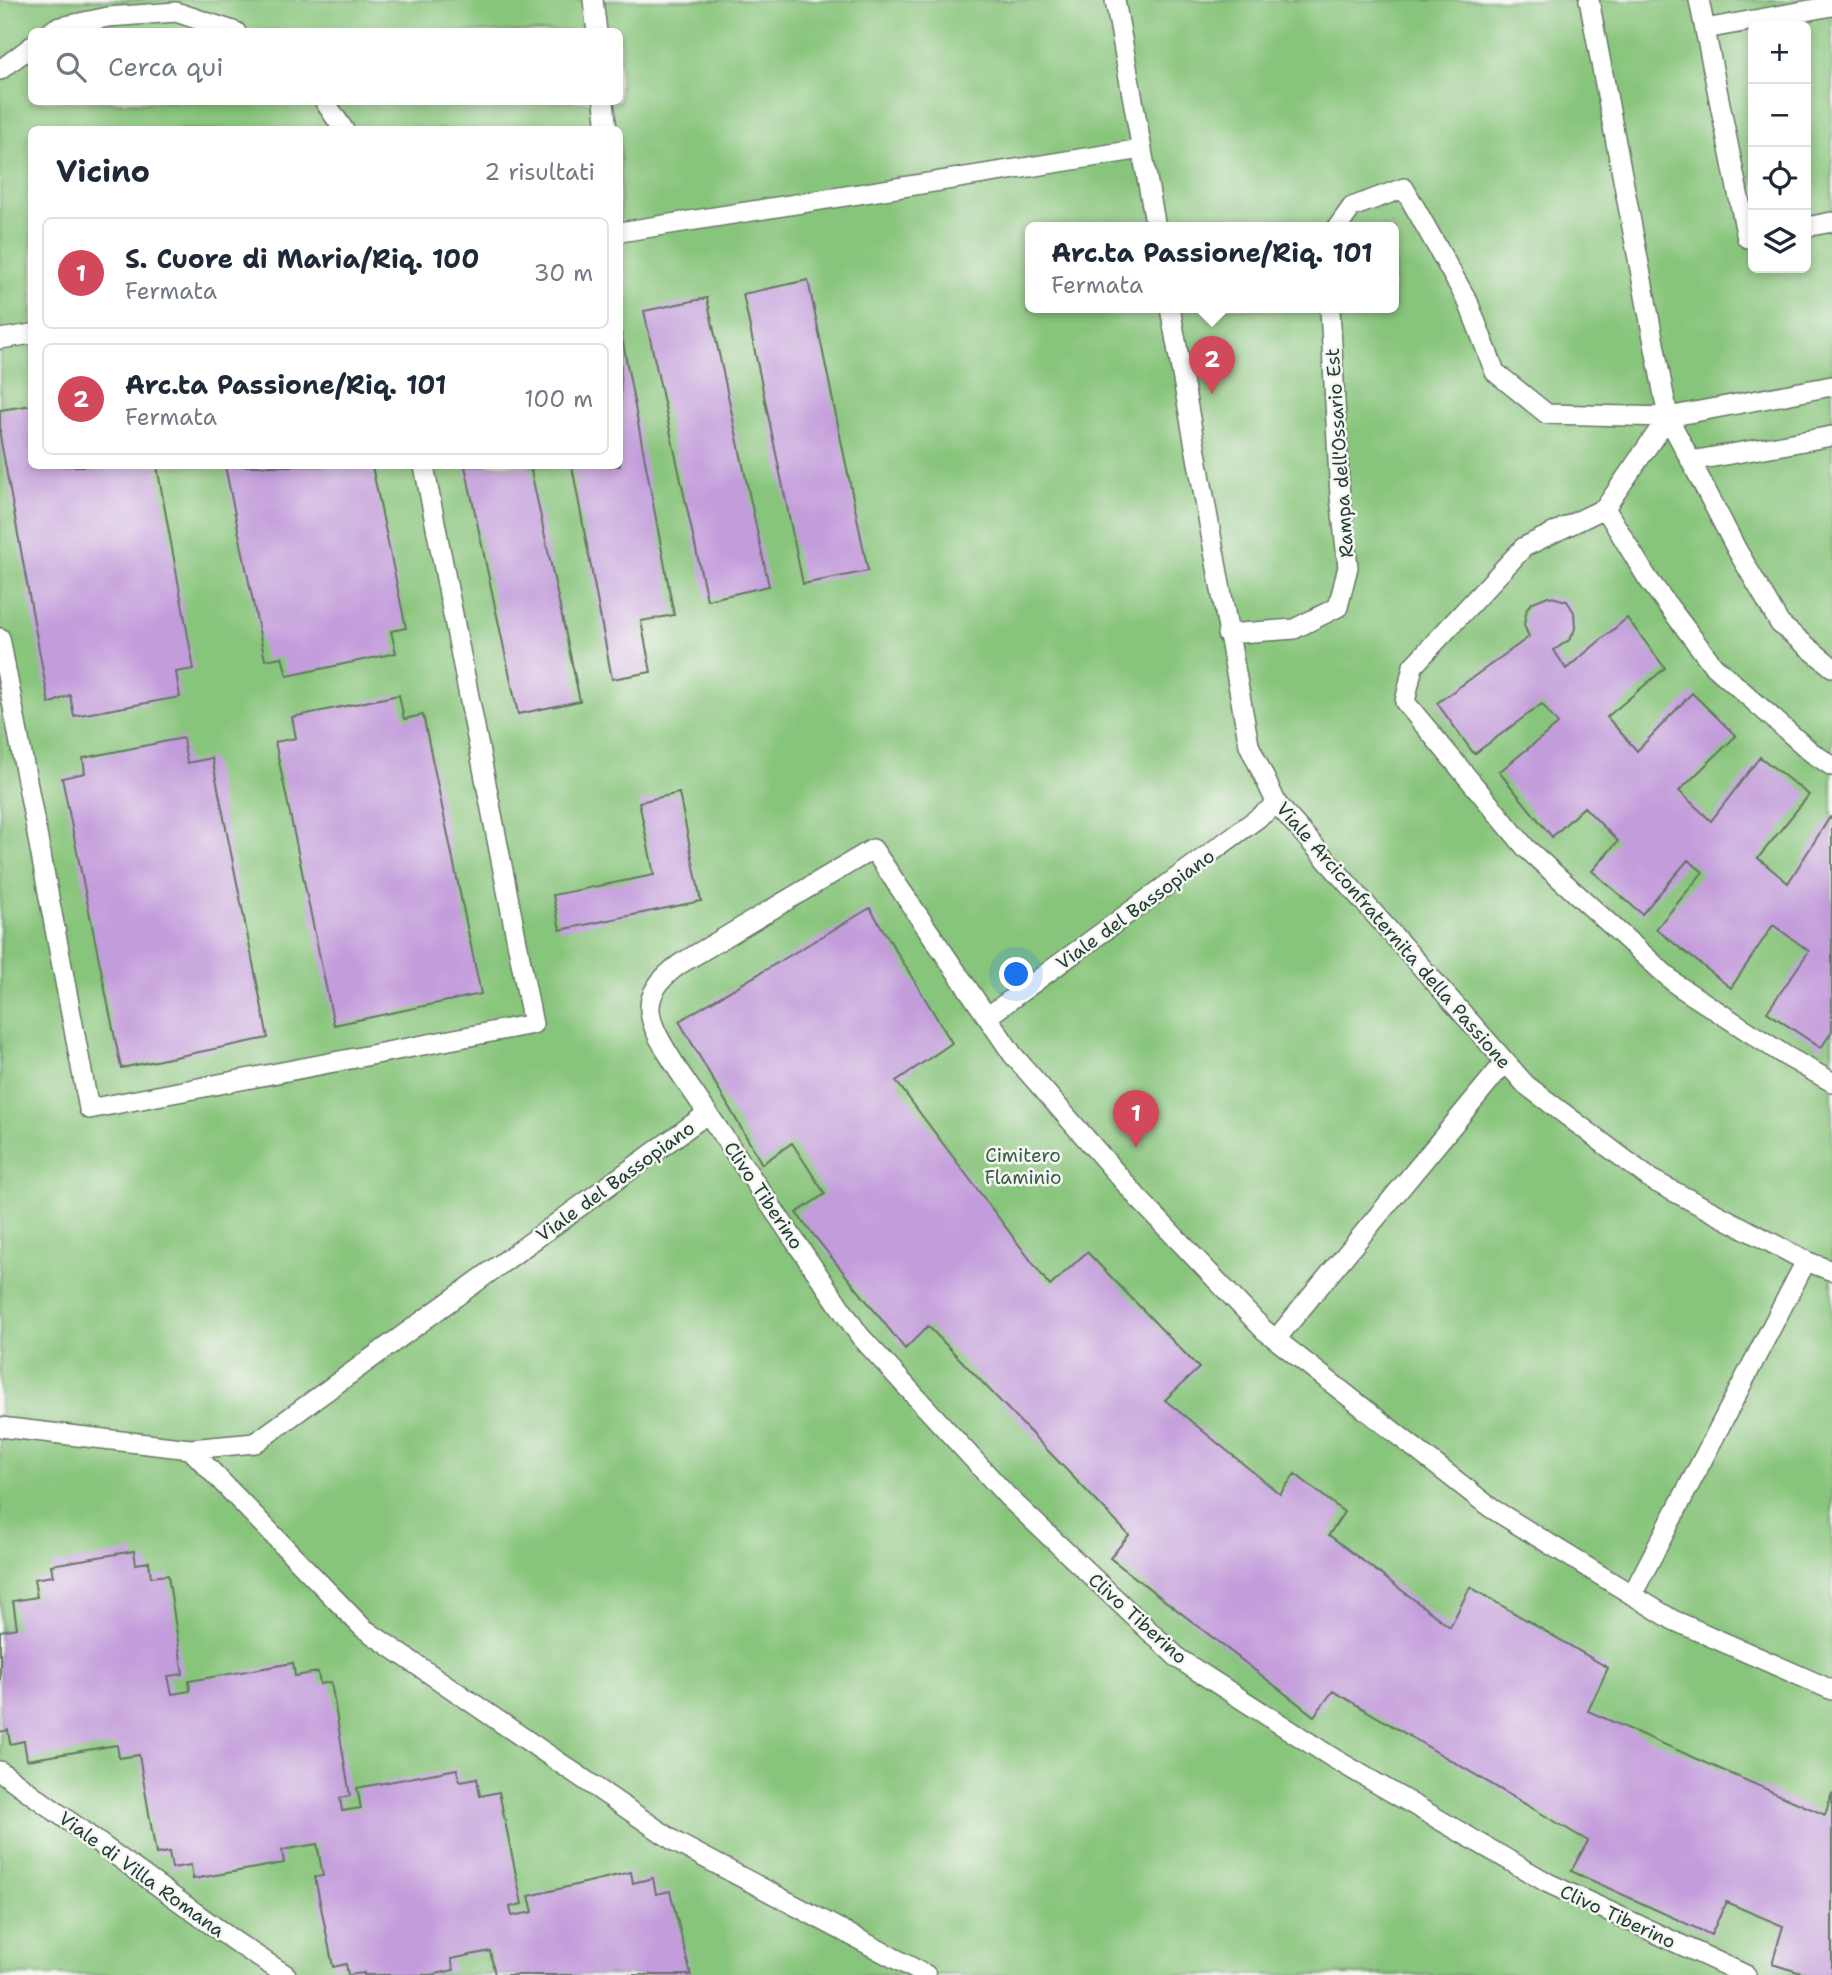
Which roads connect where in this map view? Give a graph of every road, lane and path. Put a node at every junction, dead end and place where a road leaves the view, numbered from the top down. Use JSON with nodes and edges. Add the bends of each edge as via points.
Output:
{"nodes":[{"id":1,"x":593,"y":0,"type":"edge"},
{"id":2,"x":1115,"y":0,"type":"edge"},
{"id":3,"x":1589,"y":0,"type":"edge"},
{"id":4,"x":1699,"y":0,"type":"edge"},
{"id":5,"x":1832,"y":6,"type":"edge"},
{"id":6,"x":107,"y":8,"type":"edge"},
{"id":7,"x":56,"y":28,"type":"edge"},
{"id":8,"x":224,"y":28,"type":"edge"},
{"id":9,"x":596,"y":28,"type":"edge"},
{"id":10,"x":1705,"y":29,"type":"junction"},
{"id":11,"x":28,"y":49,"type":"edge"},
{"id":12,"x":0,"y":70,"type":"edge"},
{"id":13,"x":327,"y":105,"type":"edge"},
{"id":14,"x":604,"y":105,"type":"edge"},
{"id":15,"x":341,"y":126,"type":"edge"},
{"id":16,"x":607,"y":126,"type":"edge"},
{"id":17,"x":1142,"y":149,"type":"junction"},
{"id":18,"x":1155,"y":222,"type":"edge"},
{"id":19,"x":1341,"y":222,"type":"edge"},
{"id":20,"x":1832,"y":222,"type":"edge"},
{"id":21,"x":1811,"y":226,"type":"edge"},
{"id":22,"x":623,"y":232,"type":"edge"},
{"id":23,"x":1748,"y":238,"type":"edge"},
{"id":24,"x":1171,"y":313,"type":"edge"},
{"id":25,"x":1330,"y":313,"type":"edge"},
{"id":26,"x":28,"y":335,"type":"edge"},
{"id":27,"x":0,"y":339,"type":"edge"},
{"id":28,"x":1832,"y":386,"type":"edge"},
{"id":29,"x":1668,"y":417,"type":"junction"},
{"id":30,"x":1832,"y":436,"type":"edge"},
{"id":31,"x":1691,"y":461,"type":"junction"},
{"id":32,"x":425,"y":469,"type":"edge"},
{"id":33,"x":1605,"y":508,"type":"junction"},
{"id":34,"x":1227,"y":634,"type":"junction"},
{"id":35,"x":0,"y":638,"type":"edge"},
{"id":36,"x":1832,"y":667,"type":"edge"},
{"id":37,"x":1832,"y":766,"type":"edge"},
{"id":38,"x":1277,"y":804,"type":"junction"},
{"id":39,"x":987,"y":1017,"type":"junction"},
{"id":40,"x":1505,"y":1062,"type":"junction"},
{"id":41,"x":1832,"y":1082,"type":"edge"},
{"id":42,"x":708,"y":1113,"type":"junction"},
{"id":43,"x":1806,"y":1261,"type":"junction"},
{"id":44,"x":1832,"y":1271,"type":"edge"},
{"id":45,"x":1276,"y":1339,"type":"junction"},
{"id":46,"x":0,"y":1427,"type":"edge"},
{"id":47,"x":190,"y":1449,"type":"junction"},
{"id":48,"x":1632,"y":1595,"type":"junction"},
{"id":49,"x":1832,"y":1690,"type":"edge"},
{"id":50,"x":3,"y":1779,"type":"edge"},
{"id":51,"x":286,"y":1975,"type":"edge"},
{"id":52,"x":926,"y":1975,"type":"edge"},
{"id":53,"x":1746,"y":1975,"type":"edge"}],
"edges":[{"from":1,"to":9,"type":"lane"},
{"from":2,"to":17,"type":"lane"},
{"from":3,"to":29,"type":"lane"},
{"from":4,"to":10,"type":"lane"},
{"from":5,"to":10,"type":"lane"},
{"from":6,"to":7,"type":"lane"},
{"from":6,"to":8,"type":"lane","via":[[176,12]]},
{"from":10,"to":23,"type":"lane"},
{"from":11,"to":12,"type":"lane"},
{"from":13,"to":15,"type":"lane"},
{"from":14,"to":16,"type":"lane"},
{"from":17,"to":18,"type":"lane"},
{"from":17,"to":22,"type":"lane"},
{"from":19,"to":29,"type":"lane","via":[[1352,207],[1404,188],[1468,302],[1495,372],[1547,414]]},
{"from":20,"to":21,"type":"lane"},
{"from":24,"to":34,"type":"lane","name":"Viale Arciconfraternita della Passione"},
{"from":25,"to":34,"type":"lane","name":"Rampa dell'Ossario Est","via":[[1348,567],[1338,607],[1294,629]]},
{"from":26,"to":27,"type":"lane"},
{"from":28,"to":29,"type":"lane"},
{"from":29,"to":31,"type":"lane"},
{"from":29,"to":33,"type":"lane"},
{"from":30,"to":31,"type":"lane"},
{"from":31,"to":36,"type":"lane","via":[[1780,624]]},
{"from":32,"to":35,"type":"lane","via":[[533,1024],[89,1109]]},
{"from":33,"to":37,"type":"lane","via":[[1648,579],[1713,665]]},
{"from":33,"to":41,"type":"lane","via":[[1524,547],[1413,666],[1405,702],[1526,848],[1677,985]]},
{"from":34,"to":38,"type":"lane","name":"Viale Arciconfraternita della Passione","via":[[1249,745]]},
{"from":38,"to":39,"type":"lane","name":"Viale del Bassopiano"},
{"from":38,"to":40,"type":"lane","name":"Viale Arciconfraternita della Passione"},
{"from":39,"to":42,"type":"lane","name":"Viale del Bassopiano","via":[[873,849],[680,964],[660,981],[652,996],[652,1027]]},
{"from":39,"to":45,"type":"lane","via":[[1013,1055],[1139,1199]]},
{"from":40,"to":43,"type":"lane","name":"Viale Arciconfraternita della Passione","via":[[1526,1085],[1652,1180]]},
{"from":40,"to":45,"type":"lane"},
{"from":42,"to":47,"type":"lane","name":"Viale del Bassopiano","via":[[255,1443]]},
{"from":42,"to":53,"type":"lane","name":"Clivo Tiberino","via":[[860,1336],[1009,1497],[1179,1659],[1334,1758],[1548,1883]]},
{"from":43,"to":44,"type":"lane","name":"Viale Arciconfraternita della Passione"},
{"from":43,"to":48,"type":"lane"},
{"from":45,"to":48,"type":"lane","via":[[1491,1508]]},
{"from":46,"to":47,"type":"lane","name":"Viale del Bassopiano"},
{"from":47,"to":52,"type":"lane","via":[[363,1628],[677,1843]]},
{"from":48,"to":49,"type":"lane","via":[[1673,1620]]},
{"from":50,"to":51,"type":"lane","name":"Viale di Villa Romana"}]}
